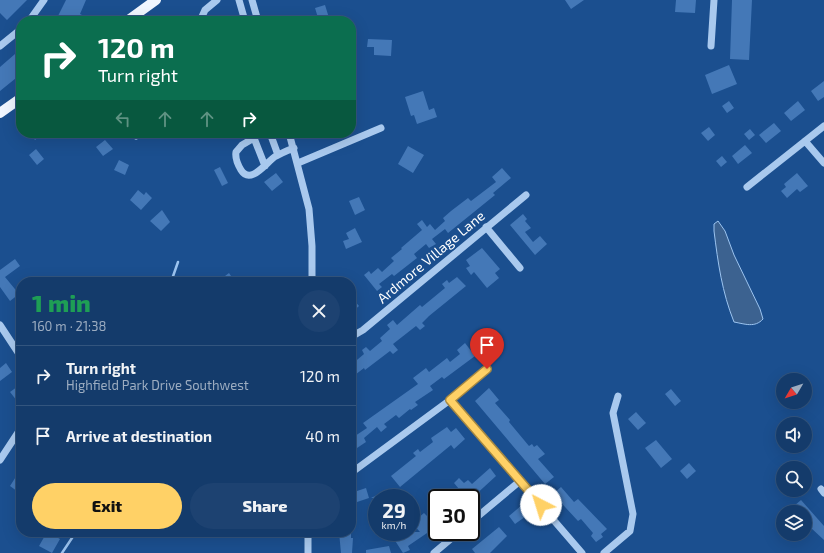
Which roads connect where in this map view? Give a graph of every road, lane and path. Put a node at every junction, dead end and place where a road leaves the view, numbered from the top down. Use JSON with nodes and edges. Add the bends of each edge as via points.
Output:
{"nodes":[{"id":1,"x":44,"y":0,"type":"edge"},
{"id":2,"x":156,"y":0,"type":"edge"},
{"id":3,"x":217,"y":0,"type":"edge"},
{"id":4,"x":240,"y":0,"type":"edge"},
{"id":5,"x":252,"y":0,"type":"edge"},
{"id":6,"x":714,"y":0,"type":"edge"},
{"id":7,"x":33,"y":16,"type":"edge"},
{"id":8,"x":134,"y":16,"type":"edge"},
{"id":9,"x":202,"y":16,"type":"edge"},
{"id":10,"x":244,"y":16,"type":"edge"},
{"id":11,"x":257,"y":16,"type":"edge"},
{"id":12,"x":16,"y":33,"type":"edge"},
{"id":13,"x":0,"y":46,"type":"edge"},
{"id":14,"x":711,"y":46,"type":"dead end"},
{"id":15,"x":16,"y":102,"type":"edge"},
{"id":16,"x":0,"y":113,"type":"edge"},
{"id":17,"x":824,"y":126,"type":"edge"},
{"id":18,"x":381,"y":128,"type":"dead end"},
{"id":19,"x":251,"y":138,"type":"edge"},
{"id":20,"x":254,"y":138,"type":"edge"},
{"id":21,"x":272,"y":138,"type":"edge"},
{"id":22,"x":291,"y":138,"type":"edge"},
{"id":23,"x":805,"y":141,"type":"junction"},
{"id":24,"x":294,"y":148,"type":"junction"},
{"id":25,"x":278,"y":155,"type":"junction"},
{"id":26,"x":298,"y":163,"type":"junction"},
{"id":27,"x":824,"y":163,"type":"edge"},
{"id":28,"x":264,"y":166,"type":"junction"},
{"id":29,"x":747,"y":187,"type":"dead end"},
{"id":30,"x":526,"y":195,"type":"dead end"},
{"id":31,"x":486,"y":227,"type":"junction"},
{"id":32,"x":520,"y":268,"type":"dead end"},
{"id":33,"x":312,"y":277,"type":"edge"},
{"id":34,"x":0,"y":325,"type":"edge"},
{"id":35,"x":356,"y":334,"type":"edge"},
{"id":36,"x":16,"y":350,"type":"edge"},
{"id":37,"x":487,"y":369,"type":"dead end"},
{"id":38,"x":618,"y":396,"type":"dead end"},
{"id":39,"x":450,"y":400,"type":"junction"},
{"id":40,"x":16,"y":436,"type":"edge"},
{"id":41,"x":0,"y":460,"type":"edge"},
{"id":42,"x":356,"y":469,"type":"edge"},
{"id":43,"x":520,"y":481,"type":"junction"},
{"id":44,"x":480,"y":514,"type":"edge"},
{"id":45,"x":308,"y":537,"type":"edge"},
{"id":46,"x":448,"y":541,"type":"edge"},
{"id":47,"x":308,"y":553,"type":"edge"},
{"id":48,"x":434,"y":553,"type":"edge"},
{"id":49,"x":582,"y":553,"type":"edge"},
{"id":50,"x":604,"y":553,"type":"edge"}],
"edges":[{"from":1,"to":7,"type":"street"},
{"from":2,"to":8,"type":"main road"},
{"from":3,"to":9,"type":"street","via":[[205,10]]},
{"from":4,"to":10,"type":"street"},
{"from":5,"to":11,"type":"street"},
{"from":6,"to":14,"type":"street"},
{"from":12,"to":13,"type":"street"},
{"from":15,"to":16,"type":"main road"},
{"from":17,"to":23,"type":"street"},
{"from":18,"to":26,"type":"street"},
{"from":19,"to":28,"type":"street","via":[[236,152],[239,167],[247,176],[256,174]]},
{"from":20,"to":28,"type":"street"},
{"from":21,"to":25,"type":"street"},
{"from":22,"to":24,"type":"street"},
{"from":23,"to":27,"type":"street"},
{"from":23,"to":29,"type":"street"},
{"from":24,"to":25,"type":"street"},
{"from":24,"to":26,"type":"street"},
{"from":25,"to":28,"type":"street"},
{"from":26,"to":33,"type":"street","via":[[309,209]]},
{"from":30,"to":31,"type":"street","name":"Ardmore Village Lane"},
{"from":31,"to":32,"type":"street"},
{"from":31,"to":35,"type":"street","name":"Ardmore Village Lane"},
{"from":34,"to":36,"type":"street"},
{"from":37,"to":39,"type":"street"},
{"from":38,"to":50,"type":"street","via":[[613,413],[633,514],[630,531]]},
{"from":39,"to":42,"type":"street"},
{"from":39,"to":43,"type":"street"},
{"from":40,"to":41,"type":"street"},
{"from":43,"to":44,"type":"street"},
{"from":43,"to":49,"type":"street"},
{"from":45,"to":47,"type":"street"},
{"from":46,"to":48,"type":"street"}]}
